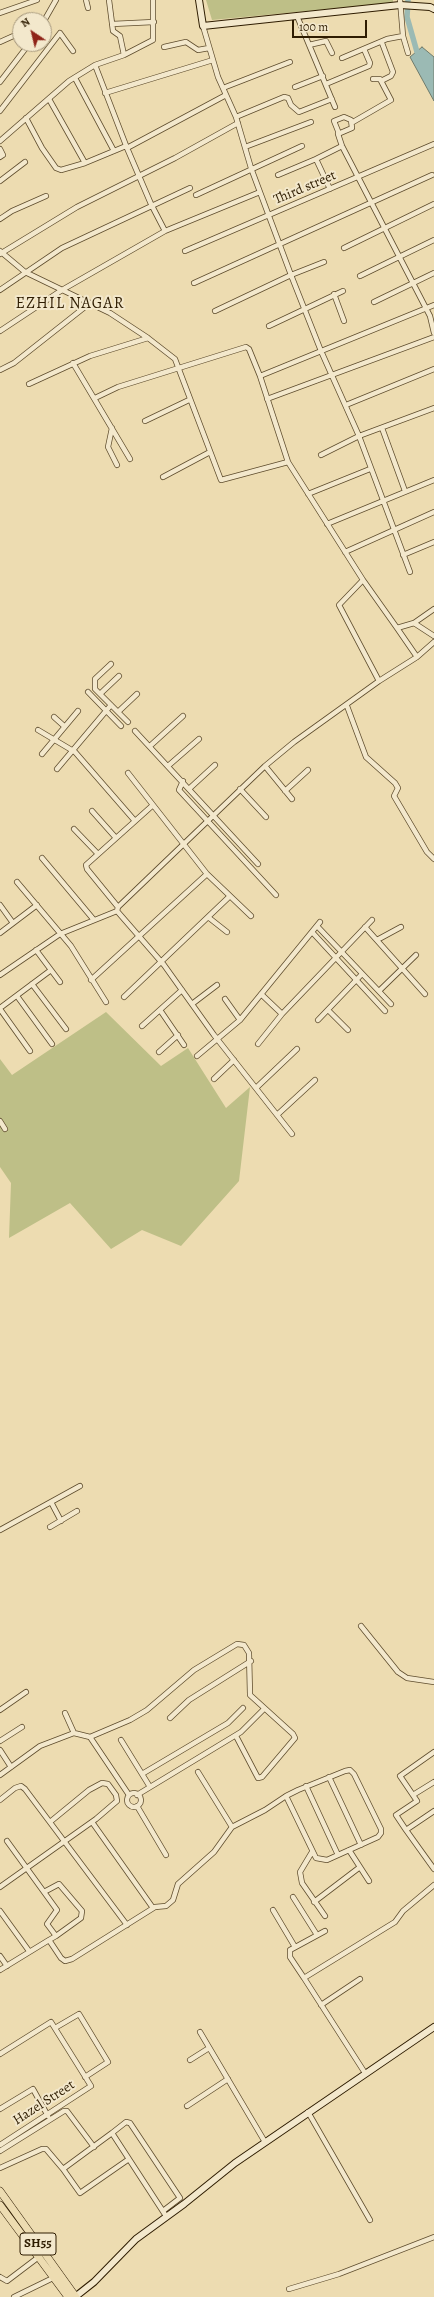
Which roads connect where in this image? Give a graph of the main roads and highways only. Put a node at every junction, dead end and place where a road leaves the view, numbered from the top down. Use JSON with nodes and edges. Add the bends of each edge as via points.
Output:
{"nodes":[{"id":1,"x":0,"y":2191,"type":"edge"},
{"id":2,"x":0,"y":2205,"type":"edge"},
{"id":3,"x":56,"y":2276,"type":"junction"},
{"id":4,"x":68,"y":2297,"type":"edge"},
{"id":5,"x":75,"y":2297,"type":"edge"}],
"edges":[{"from":1,"to":3,"type":"main road","number":"SH55","via":[[45,2254]]},
{"from":2,"to":3,"type":"main road","number":"SH55","via":[[38,2258]]},
{"from":3,"to":4,"type":"main road","number":"SH55"},
{"from":3,"to":5,"type":"main road","number":"SH55"}]}
